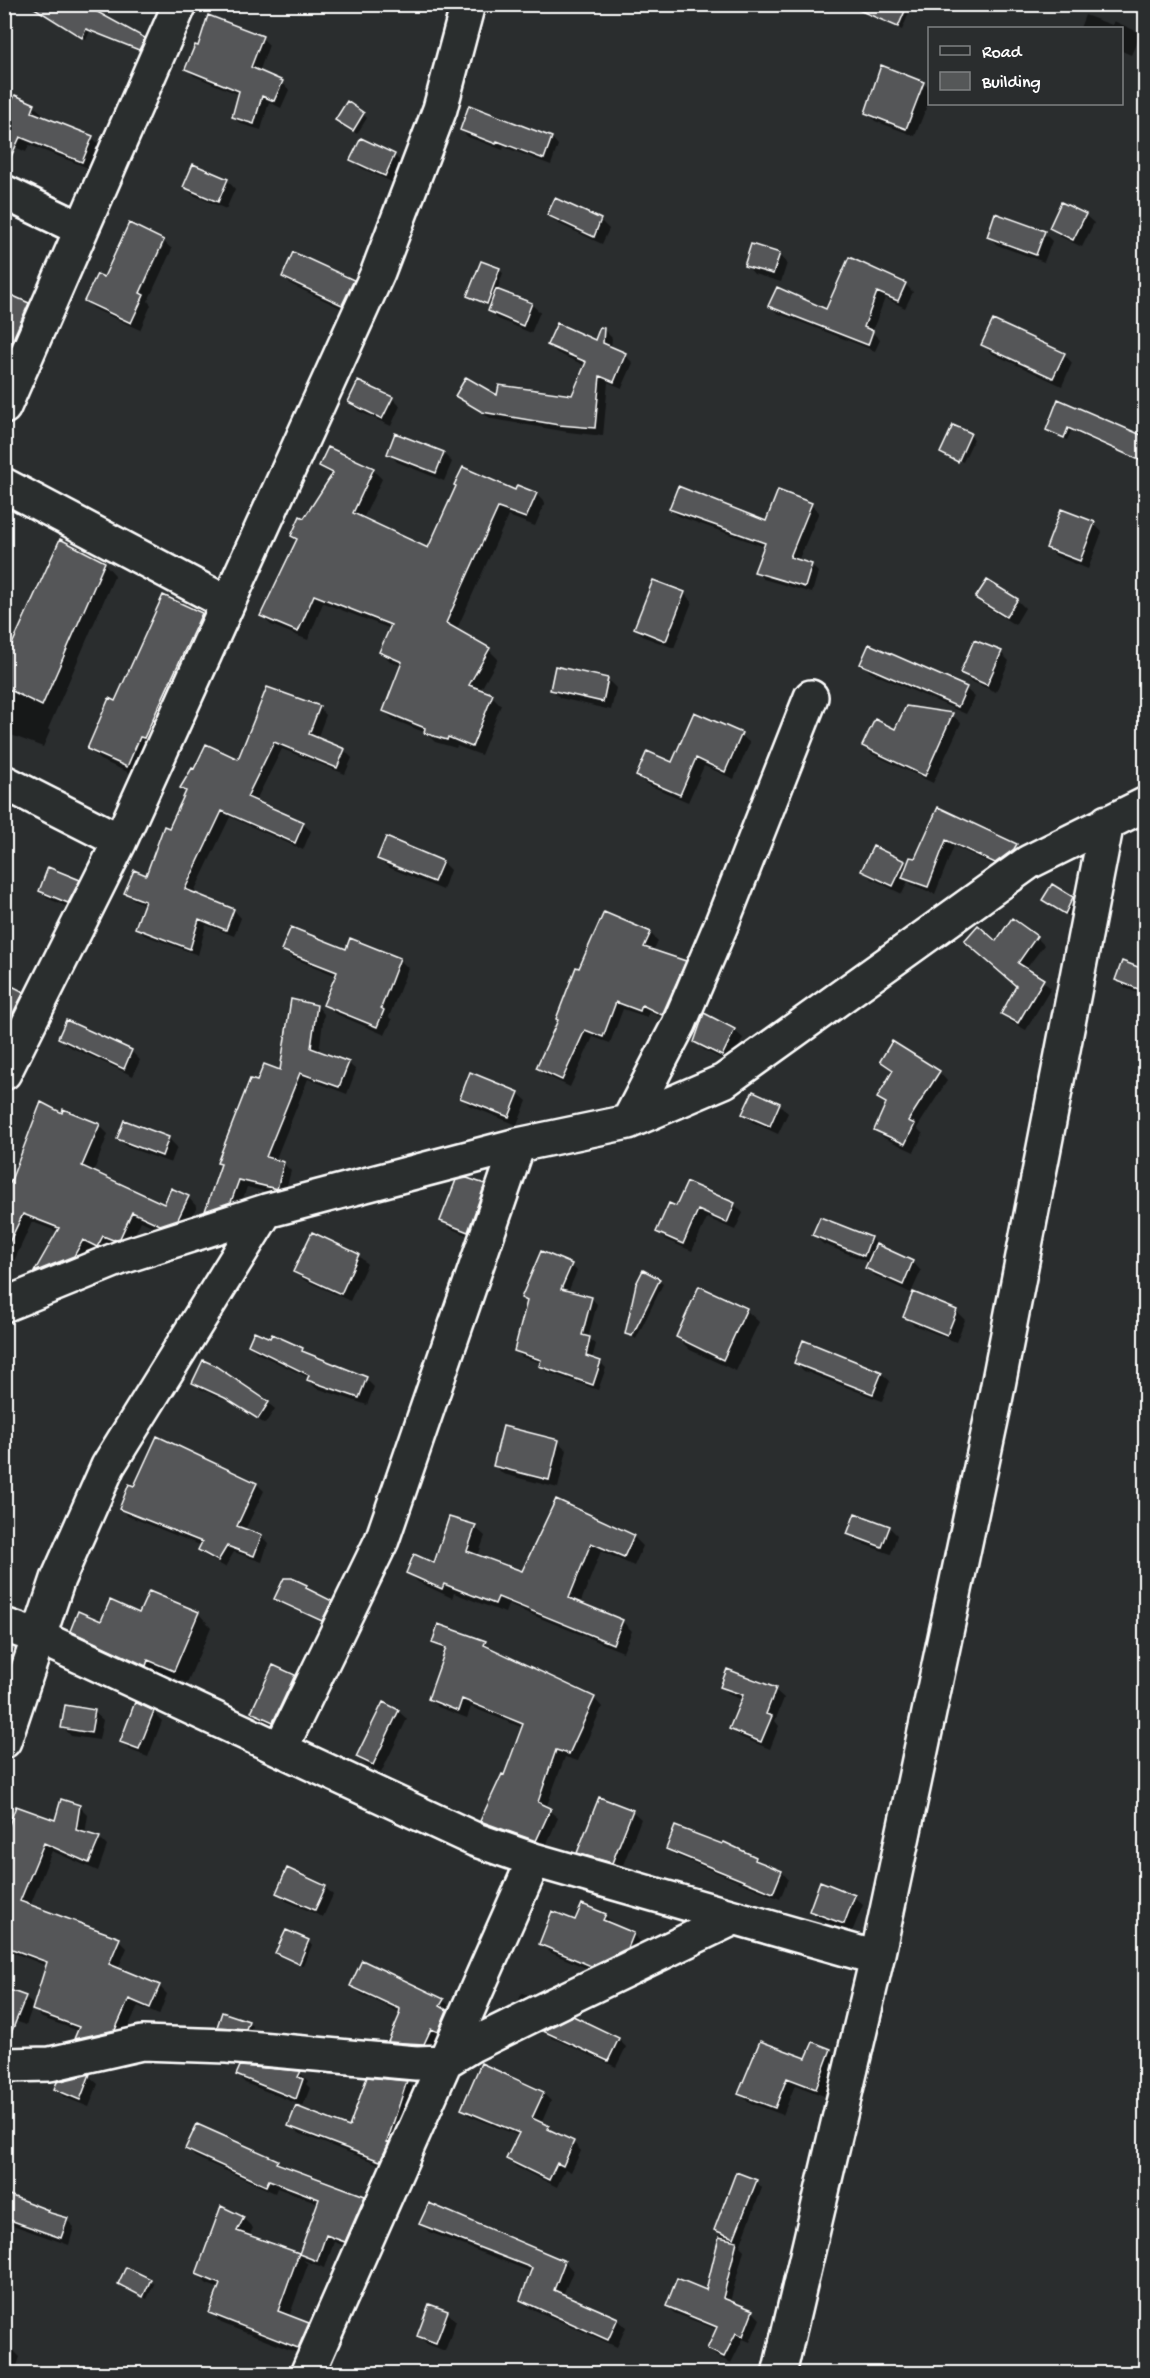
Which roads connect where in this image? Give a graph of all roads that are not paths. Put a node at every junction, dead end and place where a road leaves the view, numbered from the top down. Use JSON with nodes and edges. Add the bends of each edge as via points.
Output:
{"nodes":[{"id":1,"x":180,"y":4,"type":"edge"},
{"id":2,"x":468,"y":4,"type":"edge"},
{"id":3,"x":4,"y":192,"type":"edge"},
{"id":4,"x":81,"y":229,"type":"junction"},
{"id":5,"x":4,"y":407,"type":"edge"},
{"id":6,"x":4,"y":485,"type":"edge"},
{"id":7,"x":227,"y":603,"type":"junction"},
{"id":8,"x":811,"y":697,"type":"dead end"},
{"id":9,"x":4,"y":782,"type":"edge"},
{"id":10,"x":1146,"y":804,"type":"edge"},
{"id":11,"x":1107,"y":822,"type":"junction"},
{"id":12,"x":120,"y":841,"type":"junction"},
{"id":13,"x":4,"y":1073,"type":"edge"},
{"id":14,"x":628,"y":1122,"type":"junction"},
{"id":15,"x":519,"y":1145,"type":"junction"},
{"id":16,"x":266,"y":1211,"type":"junction"},
{"id":17,"x":4,"y":1305,"type":"edge"},
{"id":18,"x":4,"y":1625,"type":"edge"},
{"id":19,"x":39,"y":1637,"type":"junction"},
{"id":20,"x":4,"y":1741,"type":"edge"},
{"id":21,"x":281,"y":1748,"type":"junction"},
{"id":22,"x":534,"y":1860,"type":"junction"},
{"id":23,"x":734,"y":1918,"type":"junction"},
{"id":24,"x":877,"y":1958,"type":"junction"},
{"id":25,"x":444,"y":2062,"type":"junction"},
{"id":26,"x":4,"y":2065,"type":"edge"},
{"id":27,"x":307,"y":2373,"type":"edge"},
{"id":28,"x":778,"y":2373,"type":"edge"}],
"edges":[{"from":1,"to":4,"type":"street"},
{"from":2,"to":7,"type":"street","via":[[440,109],[378,272]]},
{"from":3,"to":4,"type":"street"},
{"from":4,"to":5,"type":"street"},
{"from":6,"to":7,"type":"street"},
{"from":7,"to":12,"type":"street"},
{"from":8,"to":14,"type":"street","via":[[679,1024]]},
{"from":9,"to":12,"type":"street"},
{"from":10,"to":11,"type":"street"},
{"from":11,"to":14,"type":"street","via":[[1029,862],[724,1081]]},
{"from":11,"to":24,"type":"street","via":[[994,1406]]},
{"from":12,"to":13,"type":"street"},
{"from":14,"to":15,"type":"street"},
{"from":15,"to":16,"type":"street"},
{"from":15,"to":21,"type":"street","via":[[382,1540]]},
{"from":16,"to":17,"type":"street","via":[[122,1257]]},
{"from":16,"to":19,"type":"street","via":[[108,1466],[58,1579]]},
{"from":18,"to":19,"type":"street"},
{"from":19,"to":20,"type":"street"},
{"from":19,"to":21,"type":"street"},
{"from":21,"to":22,"type":"street","via":[[476,1840]]},
{"from":22,"to":23,"type":"street"},
{"from":22,"to":25,"type":"street"},
{"from":23,"to":24,"type":"street"},
{"from":23,"to":25,"type":"street"},
{"from":24,"to":28,"type":"street"},
{"from":25,"to":26,"type":"street","via":[[142,2043],[50,2064]]},
{"from":25,"to":27,"type":"street"}]}
